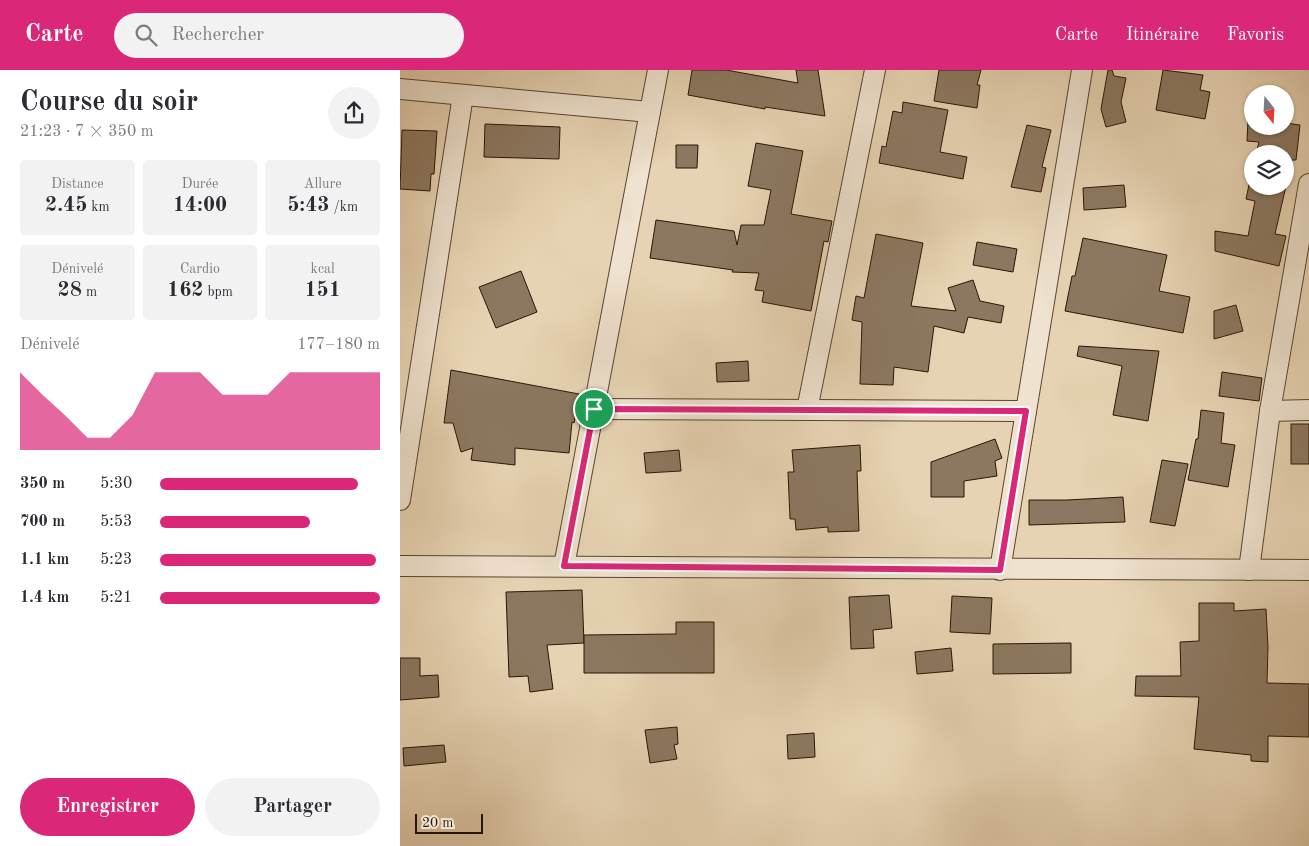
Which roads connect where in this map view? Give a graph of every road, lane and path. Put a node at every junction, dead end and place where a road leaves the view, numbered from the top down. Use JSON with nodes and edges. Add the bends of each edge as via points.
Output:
{"nodes":[{"id":1,"x":658,"y":70,"type":"edge"},
{"id":2,"x":875,"y":70,"type":"edge"},
{"id":3,"x":1082,"y":70,"type":"edge"},
{"id":4,"x":400,"y":89,"type":"edge"},
{"id":5,"x":462,"y":95,"type":"junction"},
{"id":6,"x":650,"y":112,"type":"junction"},
{"id":7,"x":1309,"y":184,"type":"edge"},
{"id":8,"x":594,"y":409,"type":"junction"},
{"id":9,"x":807,"y":410,"type":"junction"},
{"id":10,"x":1309,"y":410,"type":"edge"},
{"id":11,"x":1026,"y":411,"type":"junction"},
{"id":12,"x":1270,"y":411,"type":"junction"},
{"id":13,"x":400,"y":500,"type":"edge"},
{"id":14,"x":400,"y":566,"type":"edge"},
{"id":15,"x":564,"y":566,"type":"junction"},
{"id":16,"x":1000,"y":570,"type":"junction"},
{"id":17,"x":1248,"y":570,"type":"junction"},
{"id":18,"x":1309,"y":570,"type":"edge"}],
"edges":[{"from":1,"to":6,"type":"street"},
{"from":2,"to":9,"type":"street"},
{"from":3,"to":11,"type":"street"},
{"from":4,"to":5,"type":"street"},
{"from":5,"to":6,"type":"street"},
{"from":5,"to":13,"type":"street"},
{"from":6,"to":8,"type":"street"},
{"from":7,"to":12,"type":"street"},
{"from":8,"to":9,"type":"street"},
{"from":8,"to":15,"type":"street"},
{"from":9,"to":11,"type":"street"},
{"from":10,"to":12,"type":"street"},
{"from":11,"to":16,"type":"street"},
{"from":12,"to":17,"type":"street"},
{"from":14,"to":15,"type":"street"},
{"from":15,"to":16,"type":"street"},
{"from":16,"to":17,"type":"street"},
{"from":17,"to":18,"type":"street"}]}
